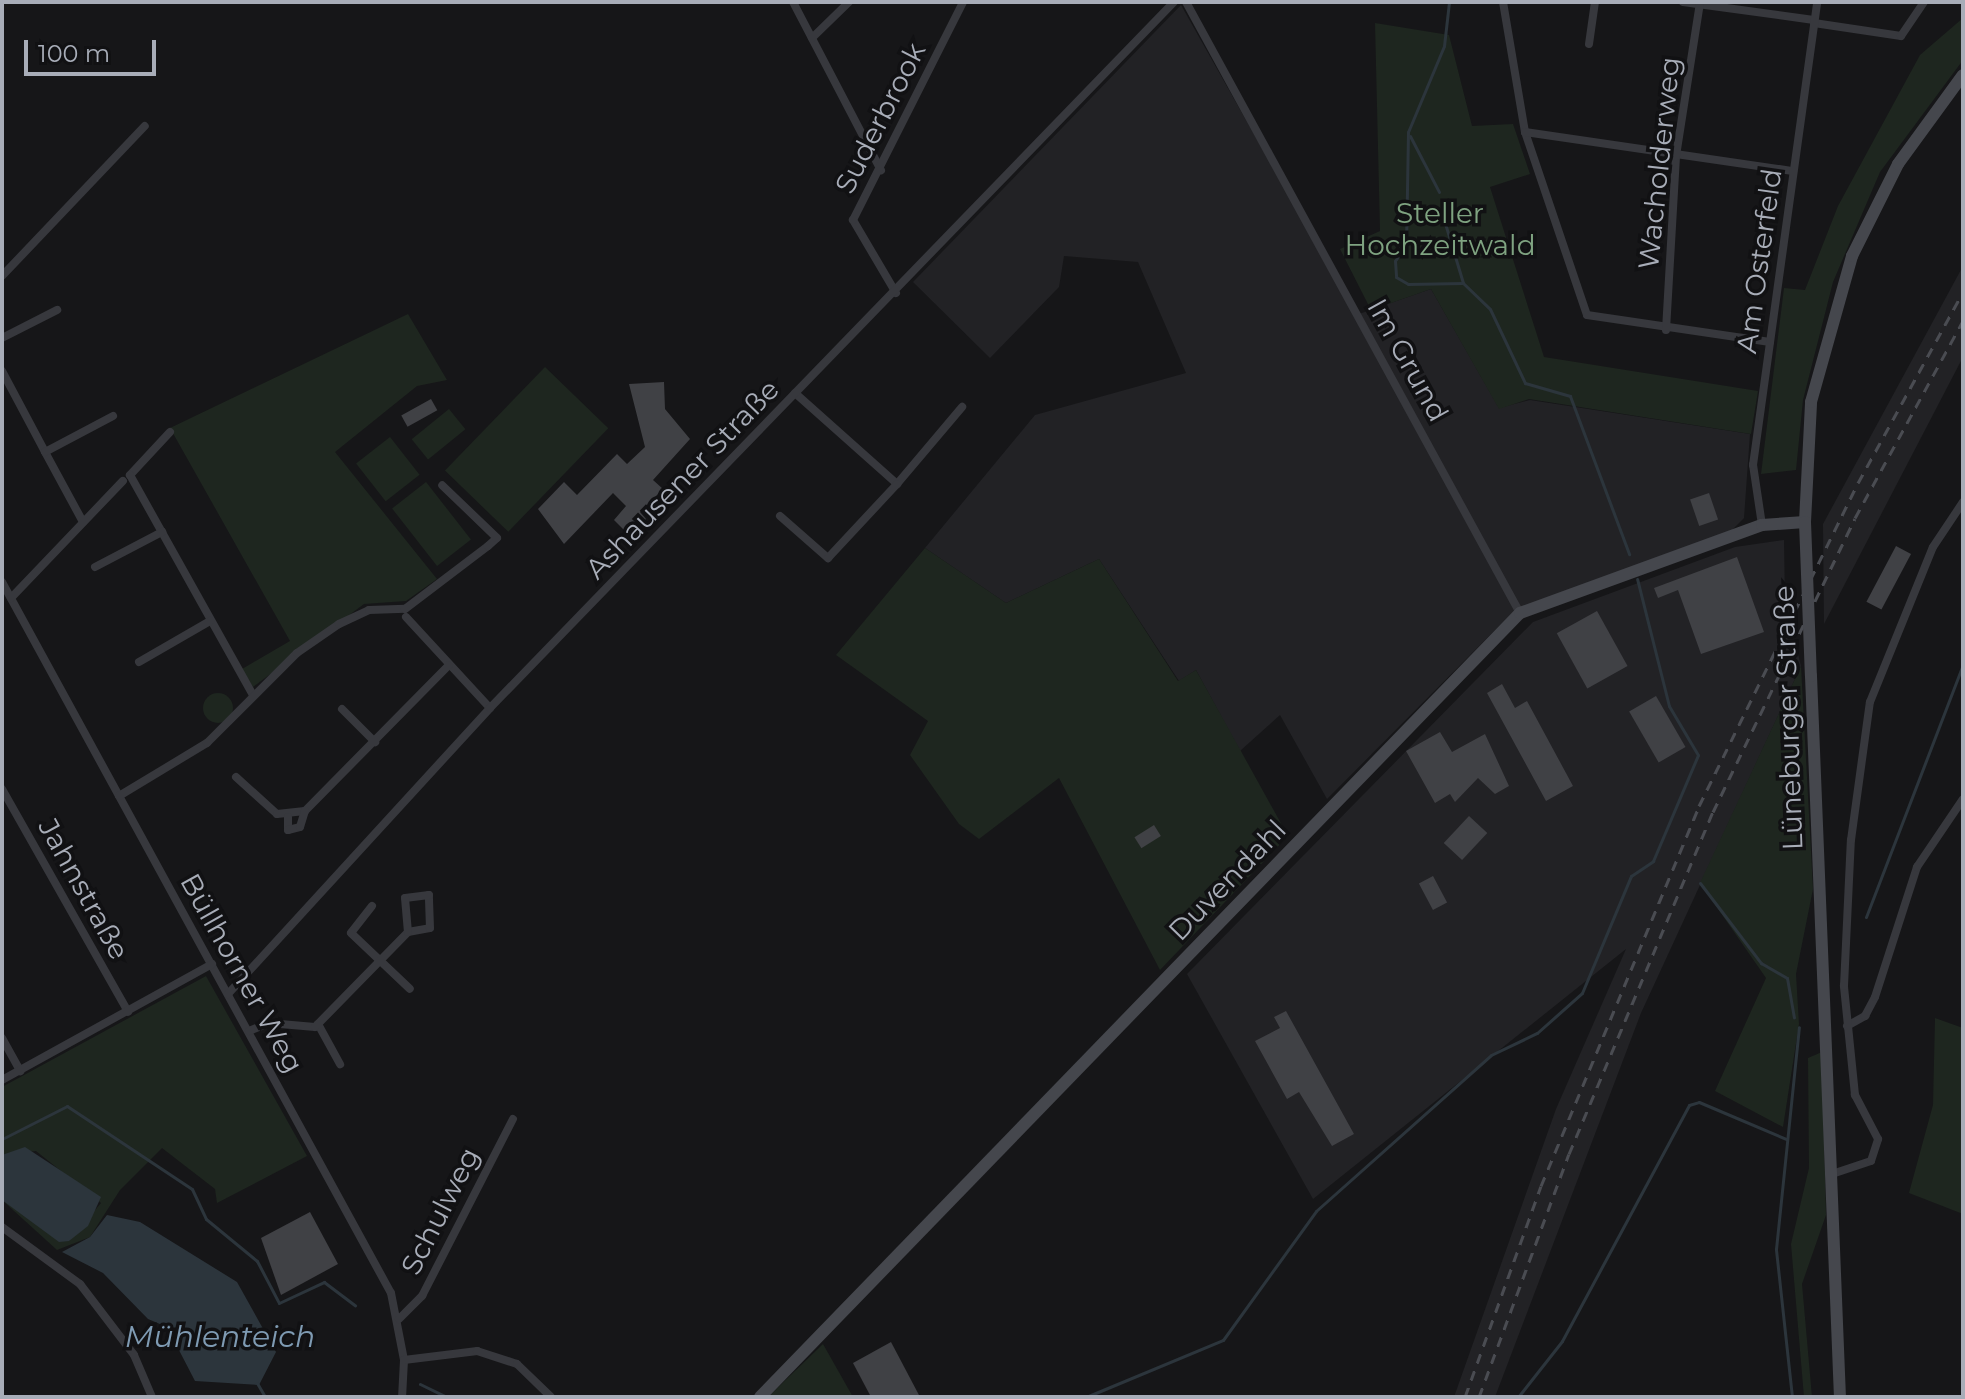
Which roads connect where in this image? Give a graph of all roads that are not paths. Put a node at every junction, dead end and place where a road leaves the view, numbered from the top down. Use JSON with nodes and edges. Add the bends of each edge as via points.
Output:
{"nodes":[{"id":1,"x":793,"y":2,"type":"edge"},
{"id":2,"x":849,"y":2,"type":"edge"},
{"id":3,"x":963,"y":2,"type":"edge"},
{"id":4,"x":1174,"y":2,"type":"edge"},
{"id":5,"x":1186,"y":2,"type":"edge"},
{"id":6,"x":1503,"y":2,"type":"edge"},
{"id":7,"x":1595,"y":2,"type":"edge"},
{"id":8,"x":1683,"y":2,"type":"edge"},
{"id":9,"x":1817,"y":2,"type":"edge"},
{"id":10,"x":1924,"y":2,"type":"edge"},
{"id":11,"x":1700,"y":3,"type":"edge"},
{"id":12,"x":1814,"y":21,"type":"junction"},
{"id":13,"x":812,"y":38,"type":"junction"},
{"id":14,"x":1589,"y":44,"type":"dead end"},
{"id":15,"x":1963,"y":75,"type":"edge"},
{"id":16,"x":145,"y":126,"type":"dead end"},
{"id":17,"x":1525,"y":132,"type":"junction"},
{"id":18,"x":1676,"y":156,"type":"junction"},
{"id":19,"x":881,"y":170,"type":"junction"},
{"id":20,"x":1793,"y":171,"type":"junction"},
{"id":21,"x":2,"y":276,"type":"edge"},
{"id":22,"x":896,"y":293,"type":"junction"},
{"id":23,"x":57,"y":310,"type":"dead end"},
{"id":24,"x":1666,"y":330,"type":"junction"},
{"id":25,"x":2,"y":338,"type":"edge"},
{"id":26,"x":1770,"y":342,"type":"junction"},
{"id":27,"x":2,"y":371,"type":"edge"},
{"id":28,"x":795,"y":393,"type":"junction"},
{"id":29,"x":962,"y":407,"type":"dead end"},
{"id":30,"x":113,"y":416,"type":"dead end"},
{"id":31,"x":170,"y":432,"type":"dead end"},
{"id":32,"x":45,"y":452,"type":"junction"},
{"id":33,"x":123,"y":481,"type":"dead end"},
{"id":34,"x":897,"y":484,"type":"junction"},
{"id":35,"x":442,"y":485,"type":"dead end"},
{"id":36,"x":1963,"y":502,"type":"edge"},
{"id":37,"x":780,"y":516,"type":"dead end"},
{"id":38,"x":83,"y":522,"type":"junction"},
{"id":39,"x":1805,"y":522,"type":"junction"},
{"id":40,"x":1762,"y":525,"type":"junction"},
{"id":41,"x":162,"y":532,"type":"junction"},
{"id":42,"x":95,"y":567,"type":"dead end"},
{"id":43,"x":2,"y":582,"type":"edge"},
{"id":44,"x":11,"y":598,"type":"junction"},
{"id":45,"x":1520,"y":613,"type":"junction"},
{"id":46,"x":406,"y":617,"type":"dead end"},
{"id":47,"x":210,"y":621,"type":"junction"},
{"id":48,"x":139,"y":662,"type":"dead end"},
{"id":49,"x":448,"y":666,"type":"junction"},
{"id":50,"x":253,"y":695,"type":"junction"},
{"id":51,"x":490,"y":708,"type":"junction"},
{"id":52,"x":342,"y":709,"type":"dead end"},
{"id":53,"x":375,"y":742,"type":"junction"},
{"id":54,"x":236,"y":777,"type":"dead end"},
{"id":55,"x":2,"y":789,"type":"edge"},
{"id":56,"x":119,"y":796,"type":"junction"},
{"id":57,"x":1963,"y":799,"type":"edge"},
{"id":58,"x":372,"y":906,"type":"dead end"},
{"id":59,"x":408,"y":932,"type":"junction"},
{"id":60,"x":381,"y":960,"type":"junction"},
{"id":61,"x":212,"y":964,"type":"junction"},
{"id":62,"x":410,"y":989,"type":"dead end"},
{"id":63,"x":228,"y":994,"type":"junction"},
{"id":64,"x":128,"y":1012,"type":"junction"},
{"id":65,"x":318,"y":1024,"type":"junction"},
{"id":66,"x":1847,"y":1026,"type":"junction"},
{"id":67,"x":249,"y":1031,"type":"junction"},
{"id":68,"x":2,"y":1038,"type":"edge"},
{"id":69,"x":340,"y":1064,"type":"dead end"},
{"id":70,"x":20,"y":1071,"type":"junction"},
{"id":71,"x":2,"y":1080,"type":"edge"},
{"id":72,"x":513,"y":1119,"type":"dead end"},
{"id":73,"x":1832,"y":1174,"type":"junction"},
{"id":74,"x":2,"y":1227,"type":"edge"},
{"id":75,"x":399,"y":1319,"type":"junction"},
{"id":76,"x":404,"y":1360,"type":"junction"},
{"id":77,"x":152,"y":1397,"type":"edge"},
{"id":78,"x":402,"y":1397,"type":"edge"},
{"id":79,"x":551,"y":1397,"type":"edge"},
{"id":80,"x":760,"y":1397,"type":"edge"},
{"id":81,"x":1840,"y":1397,"type":"edge"}],
"edges":[{"from":1,"to":13,"type":"street"},
{"from":2,"to":13,"type":"street"},
{"from":3,"to":19,"type":"street","name":"Suderbrook"},
{"from":4,"to":22,"type":"street","name":"Ashausener Straße"},
{"from":5,"to":45,"type":"street","name":"Im Grund"},
{"from":6,"to":17,"type":"street"},
{"from":7,"to":14,"type":"street"},
{"from":8,"to":11,"type":"street"},
{"from":9,"to":12,"type":"street","name":"Am Osterfeld"},
{"from":10,"to":12,"type":"street","via":[[1901,36]]},
{"from":11,"to":12,"type":"street"},
{"from":11,"to":18,"type":"street","name":"Wacholderweg"},
{"from":12,"to":20,"type":"street","name":"Am Osterfeld"},
{"from":13,"to":19,"type":"street"},
{"from":15,"to":39,"type":"street","name":"Lüneburger Straße","via":[[1898,164],[1852,256],[1811,402]]},
{"from":16,"to":21,"type":"street"},
{"from":17,"to":18,"type":"street"},
{"from":17,"to":24,"type":"street","via":[[1587,315]]},
{"from":18,"to":20,"type":"street"},
{"from":18,"to":24,"type":"street","name":"Wacholderweg"},
{"from":19,"to":22,"type":"street","name":"Suderbrook","via":[[853,220]]},
{"from":20,"to":26,"type":"street","name":"Am Osterfeld"},
{"from":22,"to":28,"type":"street","name":"Ashausener Straße"},
{"from":23,"to":25,"type":"street"},
{"from":24,"to":26,"type":"street"},
{"from":26,"to":40,"type":"street","name":"Am Osterfeld","via":[[1753,465]]},
{"from":27,"to":32,"type":"street"},
{"from":28,"to":34,"type":"street"},
{"from":28,"to":51,"type":"street","name":"Ashausener Straße"},
{"from":29,"to":34,"type":"street"},
{"from":30,"to":32,"type":"street"},
{"from":31,"to":41,"type":"street","via":[[130,475]]},
{"from":32,"to":38,"type":"street"},
{"from":33,"to":38,"type":"street"},
{"from":34,"to":37,"type":"street","via":[[828,558]]},
{"from":35,"to":50,"type":"street","via":[[497,538],[405,609],[369,610],[339,624]]},
{"from":36,"to":66,"type":"street","via":[[1933,547],[1870,702],[1845,911]]},
{"from":38,"to":44,"type":"street"},
{"from":39,"to":40,"type":"street","name":"Duvendahl"},
{"from":39,"to":73,"type":"street","name":"Lüneburger Straße","bridge":true},
{"from":40,"to":45,"type":"street","name":"Duvendahl"},
{"from":41,"to":42,"type":"street"},
{"from":41,"to":47,"type":"street"},
{"from":43,"to":44,"type":"street","name":"Büllhorner Weg"},
{"from":44,"to":56,"type":"street","name":"Büllhorner Weg"},
{"from":45,"to":80,"type":"street","name":"Duvendahl"},
{"from":46,"to":49,"type":"street"},
{"from":47,"to":48,"type":"street"},
{"from":47,"to":50,"type":"street"},
{"from":49,"to":51,"type":"street"},
{"from":49,"to":53,"type":"street"},
{"from":50,"to":56,"type":"street","via":[[207,743]]},
{"from":51,"to":63,"type":"street","name":"Ashausener Straße"},
{"from":52,"to":53,"type":"street"},
{"from":53,"to":54,"type":"street","via":[[305,811],[288,817]]},
{"from":55,"to":64,"type":"street","name":"Jahnstraße"},
{"from":56,"to":61,"type":"street","name":"Büllhorner Weg"},
{"from":57,"to":66,"type":"street","via":[[1917,867],[1875,997],[1865,1016]]},
{"from":58,"to":60,"type":"street","via":[[351,933]]},
{"from":59,"to":59,"type":"street","via":[[430,928],[429,895],[405,898]]},
{"from":59,"to":60,"type":"street"},
{"from":60,"to":62,"type":"street"},
{"from":60,"to":65,"type":"street"},
{"from":61,"to":63,"type":"street","name":"Büllhorner Weg"},
{"from":61,"to":64,"type":"street"},
{"from":63,"to":67,"type":"street","name":"Büllhorner Weg"},
{"from":64,"to":70,"type":"street"},
{"from":65,"to":67,"type":"street","via":[[269,1023]]},
{"from":65,"to":69,"type":"street"},
{"from":66,"to":73,"type":"street","via":[[1855,1095],[1878,1139],[1871,1161]]},
{"from":67,"to":75,"type":"street","name":"Büllhorner Weg"},
{"from":68,"to":70,"type":"street"},
{"from":70,"to":71,"type":"street"},
{"from":72,"to":75,"type":"street","name":"Schulweg","via":[[422,1296]]},
{"from":73,"to":81,"type":"street","name":"Lüneburger Straße"},
{"from":74,"to":77,"type":"street","via":[[80,1284],[134,1355]]},
{"from":75,"to":76,"type":"street","name":"Büllhorner Weg"},
{"from":76,"to":78,"type":"street","name":"Büllhorner Weg"},
{"from":76,"to":79,"type":"street","via":[[477,1351],[517,1364]]}]}
